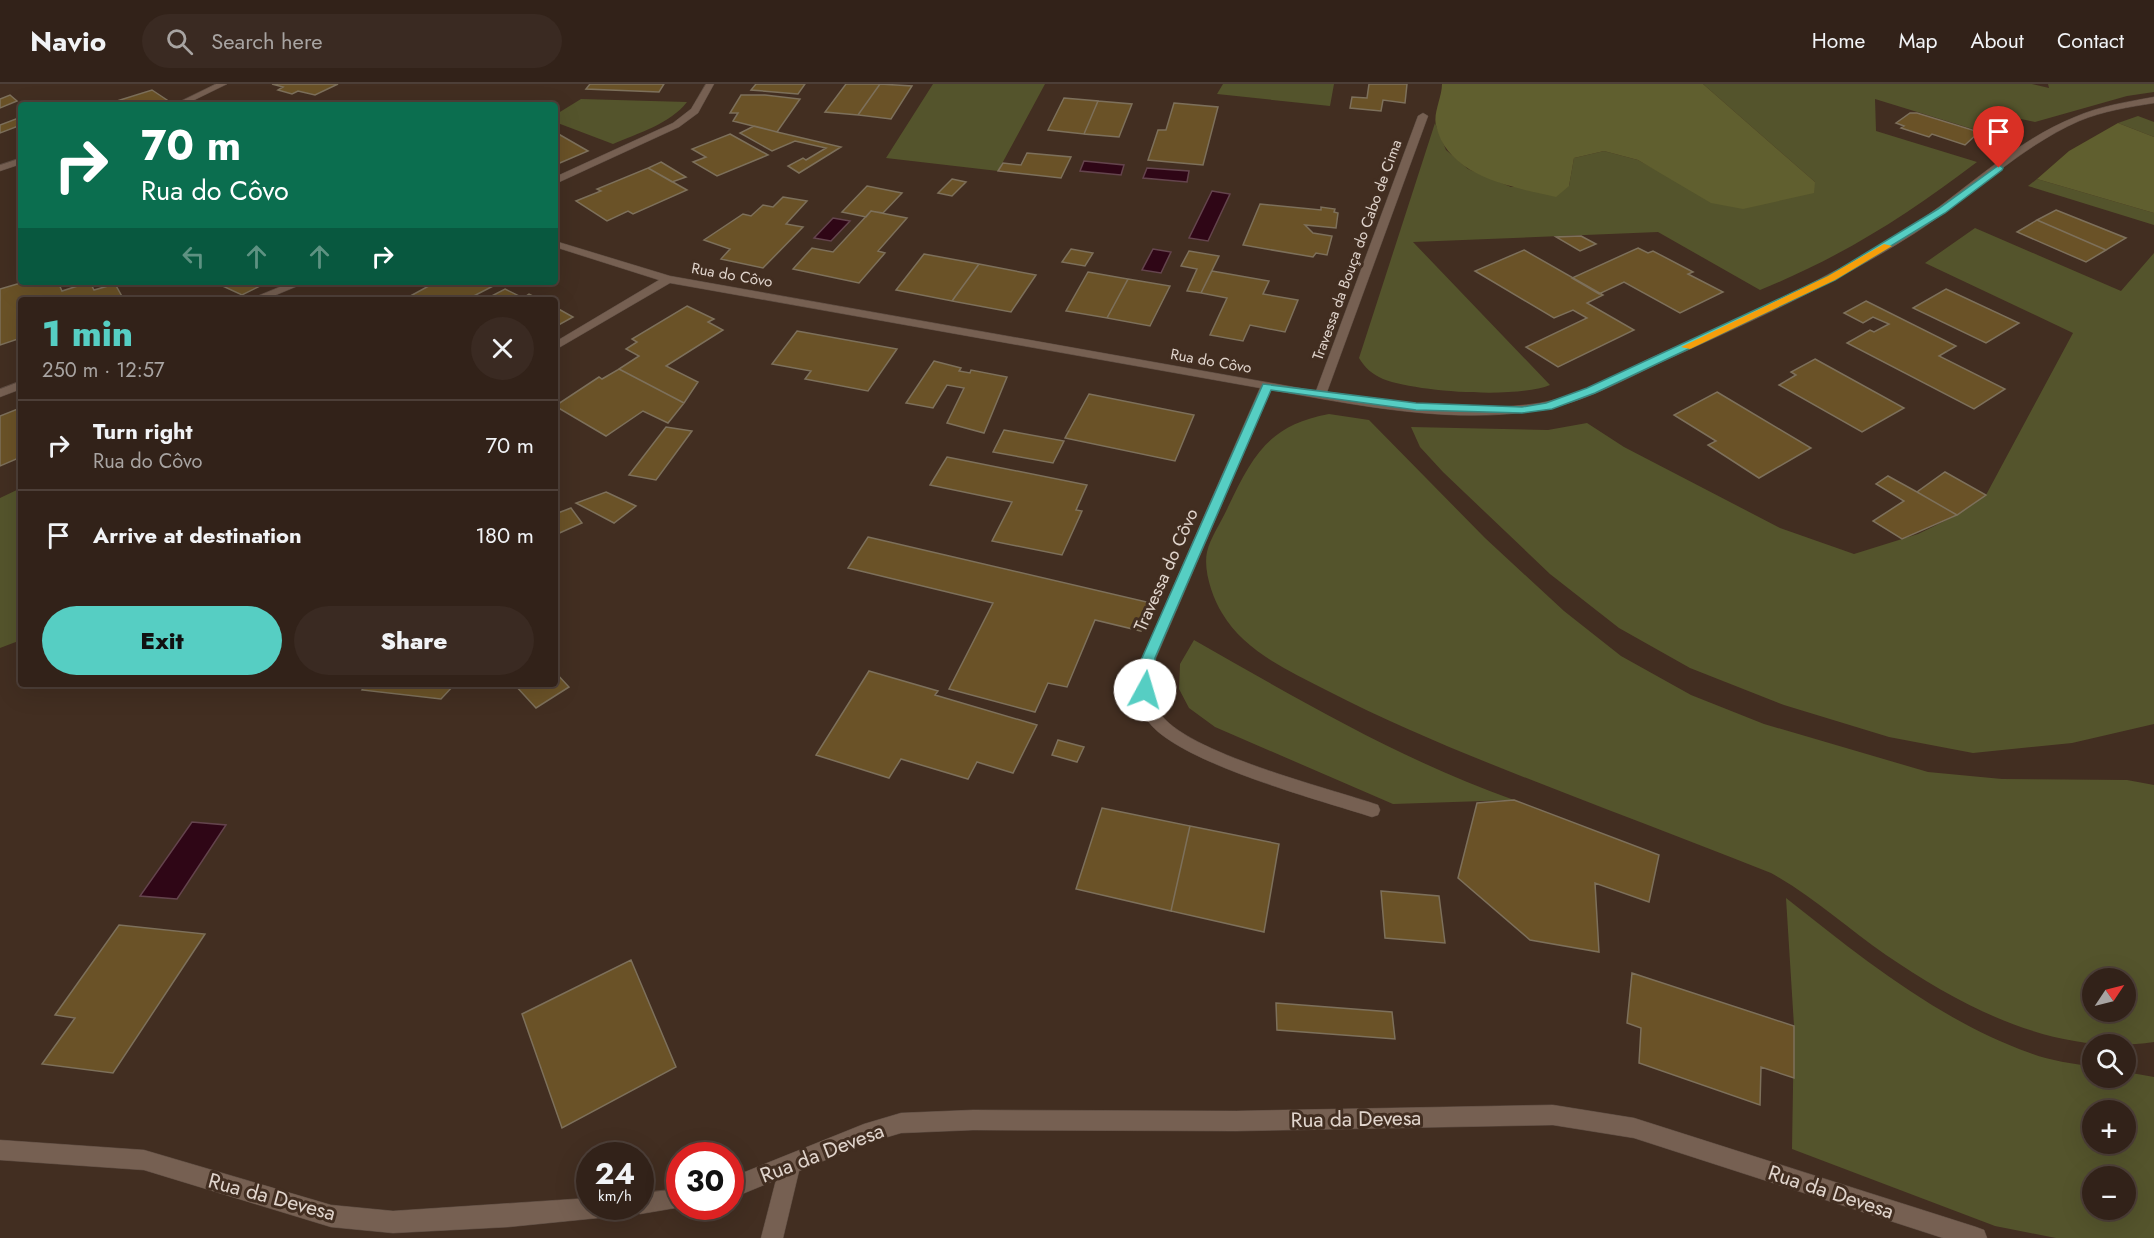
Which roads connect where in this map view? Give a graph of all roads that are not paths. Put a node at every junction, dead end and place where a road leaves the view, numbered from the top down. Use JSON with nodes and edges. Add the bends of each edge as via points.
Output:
{"nodes":[{"id":1,"x":223,"y":84,"type":"edge"},
{"id":2,"x":710,"y":84,"type":"edge"},
{"id":3,"x":2154,"y":100,"type":"edge"},
{"id":4,"x":184,"y":102,"type":"edge"},
{"id":5,"x":1423,"y":116,"type":"dead end"},
{"id":6,"x":18,"y":161,"type":"edge"},
{"id":7,"x":0,"y":168,"type":"edge"},
{"id":8,"x":558,"y":180,"type":"edge"},
{"id":9,"x":558,"y":245,"type":"edge"},
{"id":10,"x":668,"y":279,"type":"junction"},
{"id":11,"x":294,"y":285,"type":"edge"},
{"id":12,"x":262,"y":297,"type":"edge"},
{"id":13,"x":558,"y":345,"type":"edge"},
{"id":14,"x":1267,"y":386,"type":"junction"},
{"id":15,"x":18,"y":387,"type":"edge"},
{"id":16,"x":0,"y":393,"type":"edge"},
{"id":17,"x":1320,"y":395,"type":"junction"},
{"id":18,"x":1372,"y":810,"type":"dead end"},
{"id":19,"x":0,"y":1150,"type":"edge"},
{"id":20,"x":790,"y":1167,"type":"junction"},
{"id":21,"x":744,"y":1184,"type":"edge"},
{"id":22,"x":576,"y":1210,"type":"edge"},
{"id":23,"x":772,"y":1238,"type":"edge"},
{"id":24,"x":1976,"y":1238,"type":"edge"}],
"edges":[{"from":1,"to":4,"type":"street"},
{"from":2,"to":8,"type":"street","via":[[695,111],[676,125]]},
{"from":3,"to":17,"type":"street","name":"Rua do Côvo","via":[[2068,123],[2034,143],[1942,211],[1831,278],[1571,399],[1522,410],[1482,410]]},
{"from":5,"to":17,"type":"street","name":"Travessa da Bouça do Cabo de Cima"},
{"from":6,"to":7,"type":"street"},
{"from":9,"to":10,"type":"street","name":"Rua do Côvo"},
{"from":10,"to":13,"type":"street"},
{"from":10,"to":14,"type":"street","name":"Rua do Côvo"},
{"from":11,"to":12,"type":"street"},
{"from":14,"to":17,"type":"street","name":"Rua do Côvo"},
{"from":14,"to":18,"type":"street","name":"Travessa do Côvo","via":[[1149,658],[1145,690],[1152,715],[1174,736],[1214,758]]},
{"from":15,"to":16,"type":"street"},
{"from":19,"to":22,"type":"street","name":"Rua da Devesa","via":[[144,1160],[331,1216],[393,1222]]},
{"from":20,"to":21,"type":"street","name":"Rua da Devesa"},
{"from":20,"to":23,"type":"street"},
{"from":20,"to":24,"type":"street","name":"Rua da Devesa","via":[[864,1134],[901,1123],[1552,1115],[1634,1128]]}]}
